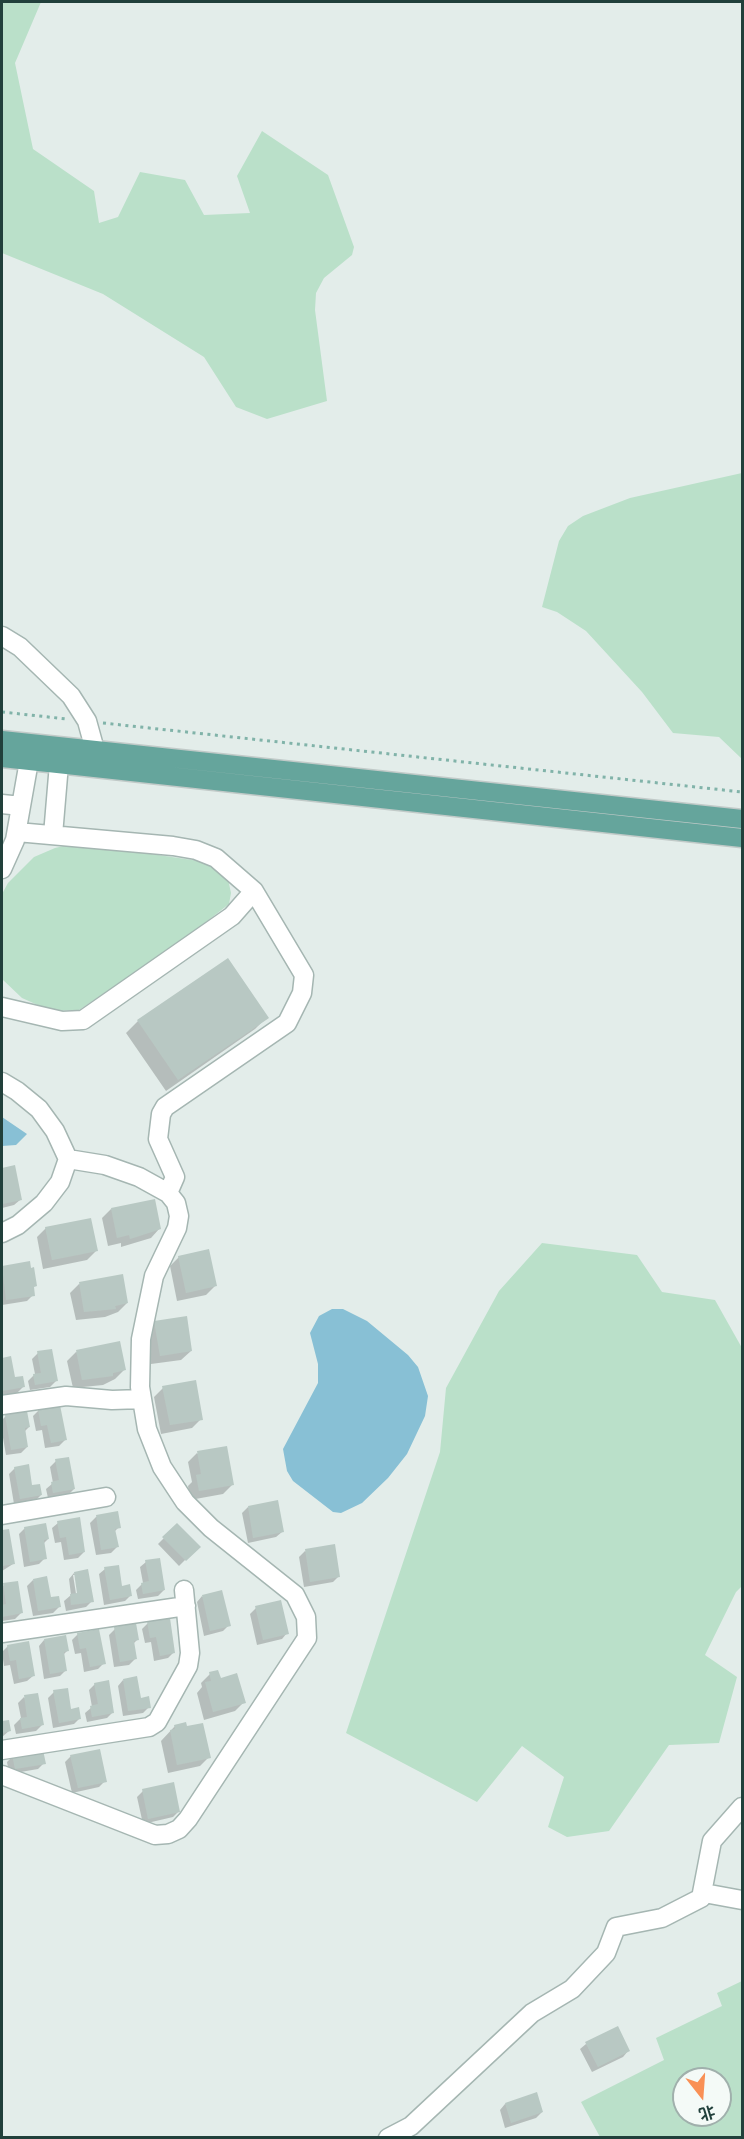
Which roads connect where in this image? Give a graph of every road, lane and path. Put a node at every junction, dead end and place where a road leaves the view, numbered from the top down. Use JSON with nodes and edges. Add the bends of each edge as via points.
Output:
{"nodes":[{"id":1,"x":2,"y":636,"type":"edge"},
{"id":2,"x":2,"y":712,"type":"edge"},
{"id":3,"x":87,"y":721,"type":"junction"},
{"id":4,"x":2,"y":740,"type":"edge"},
{"id":5,"x":95,"y":750,"type":"junction"},
{"id":6,"x":2,"y":758,"type":"edge"},
{"id":7,"x":29,"y":761,"type":"junction"},
{"id":8,"x":59,"y":764,"type":"junction"},
{"id":9,"x":742,"y":792,"type":"edge"},
{"id":10,"x":2,"y":804,"type":"edge"},
{"id":11,"x":21,"y":806,"type":"junction"},
{"id":12,"x":742,"y":819,"type":"edge"},
{"id":13,"x":17,"y":832,"type":"junction"},
{"id":14,"x":53,"y":835,"type":"junction"},
{"id":15,"x":742,"y":838,"type":"edge"},
{"id":16,"x":2,"y":869,"type":"edge"},
{"id":17,"x":254,"y":891,"type":"junction"},
{"id":18,"x":2,"y":1007,"type":"edge"},
{"id":19,"x":2,"y":1082,"type":"edge"},
{"id":20,"x":68,"y":1159,"type":"junction"},
{"id":21,"x":168,"y":1192,"type":"junction"},
{"id":22,"x":2,"y":1233,"type":"edge"},
{"id":23,"x":142,"y":1399,"type":"junction"},
{"id":24,"x":2,"y":1406,"type":"edge"},
{"id":25,"x":106,"y":1497,"type":"dead end"},
{"id":26,"x":2,"y":1515,"type":"edge"},
{"id":27,"x":2,"y":1633,"type":"edge"},
{"id":28,"x":2,"y":1750,"type":"edge"},
{"id":29,"x":2,"y":1775,"type":"edge"},
{"id":30,"x":742,"y":1807,"type":"edge"},
{"id":31,"x":704,"y":1893,"type":"junction"},
{"id":32,"x":742,"y":1900,"type":"edge"},
{"id":33,"x":388,"y":2138,"type":"edge"}],
"edges":[{"from":1,"to":3,"type":"street","via":[[20,647],[71,696]]},
{"from":2,"to":3,"type":"path"},
{"from":3,"to":5,"type":"street"},
{"from":3,"to":9,"type":"path"},
{"from":4,"to":5,"type":"main road"},
{"from":5,"to":12,"type":"main road"},
{"from":6,"to":7,"type":"main road"},
{"from":7,"to":8,"type":"main road"},
{"from":7,"to":11,"type":"street"},
{"from":8,"to":14,"type":"street"},
{"from":8,"to":15,"type":"main road"},
{"from":10,"to":11,"type":"street"},
{"from":11,"to":13,"type":"street"},
{"from":13,"to":14,"type":"street"},
{"from":13,"to":16,"type":"street"},
{"from":14,"to":17,"type":"street","via":[[196,850],[226,864]]},
{"from":17,"to":18,"type":"street","via":[[232,916],[83,1020],[62,1021]]},
{"from":17,"to":21,"type":"street","via":[[304,975],[302,993],[287,1023],[165,1107],[157,1131],[175,1177]]},
{"from":19,"to":20,"type":"street","via":[[39,1109]]},
{"from":20,"to":21,"type":"street","via":[[122,1170]]},
{"from":20,"to":22,"type":"street","via":[[60,1182],[44,1203]]},
{"from":21,"to":23,"type":"street","via":[[178,1210],[178,1222],[154,1276],[144,1315],[139,1363]]},
{"from":23,"to":24,"type":"street","via":[[66,1396]]},
{"from":23,"to":29,"type":"street","via":[[154,1448],[172,1485],[211,1528],[295,1595],[306,1617],[307,1638],[188,1819],[168,1834],[155,1835]]},
{"from":25,"to":26,"type":"street"},
{"from":27,"to":28,"type":"street","via":[[185,1598],[190,1653],[188,1666],[157,1722],[149,1727]]},
{"from":30,"to":31,"type":"street","via":[[712,1841]]},
{"from":31,"to":32,"type":"street"},
{"from":31,"to":33,"type":"street","via":[[691,1906],[662,1918],[616,1927],[606,1953],[572,1989],[532,2013],[411,2126]]}]}
